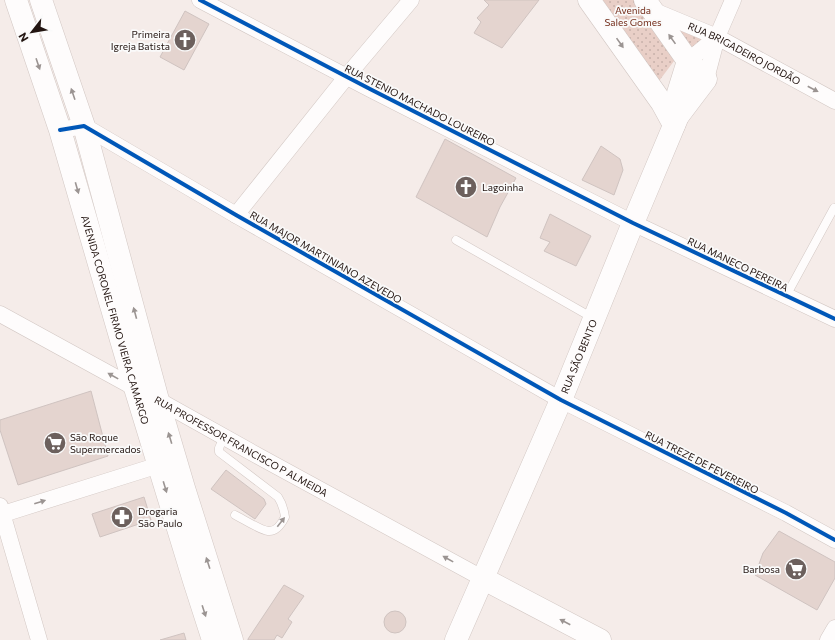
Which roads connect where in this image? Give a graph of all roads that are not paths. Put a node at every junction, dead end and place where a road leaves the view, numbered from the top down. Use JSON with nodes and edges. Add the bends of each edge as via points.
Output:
{"nodes":[{"id":1,"x":16,"y":0,"type":"edge"},
{"id":2,"x":41,"y":0,"type":"edge"},
{"id":3,"x":200,"y":0,"type":"edge"},
{"id":4,"x":411,"y":0,"type":"edge"},
{"id":5,"x":589,"y":0,"type":"edge"},
{"id":6,"x":733,"y":0,"type":"edge"},
{"id":7,"x":649,"y":5,"type":"edge"},
{"id":8,"x":717,"y":37,"type":"junction"},
{"id":9,"x":688,"y":62,"type":"junction"},
{"id":10,"x":347,"y":76,"type":"junction"},
{"id":11,"x":706,"y":79,"type":"junction"},
{"id":12,"x":835,"y":101,"type":"edge"},
{"id":13,"x":676,"y":121,"type":"junction"},
{"id":14,"x":84,"y":126,"type":"junction"},
{"id":15,"x":60,"y":130,"type":"junction"},
{"id":16,"x":834,"y":208,"type":"dead end"},
{"id":17,"x":236,"y":215,"type":"junction"},
{"id":18,"x":633,"y":223,"type":"junction"},
{"id":19,"x":456,"y":240,"type":"dead end"},
{"id":20,"x":786,"y":296,"type":"junction"},
{"id":21,"x":0,"y":314,"type":"edge"},
{"id":22,"x":594,"y":319,"type":"junction"},
{"id":23,"x":835,"y":319,"type":"edge"},
{"id":24,"x":135,"y":388,"type":"junction"},
{"id":25,"x":158,"y":400,"type":"junction"},
{"id":26,"x":561,"y":400,"type":"junction"},
{"id":27,"x":224,"y":437,"type":"junction"},
{"id":28,"x":159,"y":465,"type":"junction"},
{"id":29,"x":1,"y":512,"type":"edge"},
{"id":30,"x":235,"y":515,"type":"dead end"},
{"id":31,"x":835,"y":540,"type":"edge"},
{"id":32,"x":482,"y":578,"type":"junction"},
{"id":33,"x":835,"y":628,"type":"edge"},
{"id":34,"x":39,"y":640,"type":"edge"},
{"id":35,"x":213,"y":640,"type":"edge"},
{"id":36,"x":232,"y":640,"type":"edge"},
{"id":37,"x":456,"y":640,"type":"edge"},
{"id":38,"x":600,"y":640,"type":"edge"},
{"id":39,"x":828,"y":640,"type":"edge"}],
"edges":[{"from":1,"to":15,"type":"main road","name":"AVENIDA CORONEL FIRMO VIEIRA CAMARGO","one_way":true},
{"from":14,"to":2,"type":"main road","name":"AVENIDA CORONEL FIRMO VIEIRA CAMARGO","one_way":true},
{"from":3,"to":10,"type":"street","name":"RUA STENIO MACHADO LOUREIRO"},
{"from":4,"to":10,"type":"street"},
{"from":5,"to":13,"type":"main road","one_way":true},
{"from":6,"to":8,"type":"street","name":"RUA SÃO BENTO"},
{"from":7,"to":8,"type":"street","name":"RUA BRIGADEIRO JORDÃO"},
{"from":9,"to":7,"type":"main road","one_way":true},
{"from":8,"to":9,"type":"street","name":"RUA SÃO BENTO"},
{"from":8,"to":11,"type":"street","name":"RUA SÃO BENTO"},
{"from":8,"to":12,"type":"street","name":"RUA BRIGADEIRO JORDÃO","one_way":true},
{"from":9,"to":11,"type":"main road"},
{"from":9,"to":13,"type":"main road","name":"RUA SÃO BENTO","via":[[678,93]]},
{"from":10,"to":17,"type":"street"},
{"from":10,"to":18,"type":"street","name":"RUA STENIO MACHADO LOUREIRO"},
{"from":11,"to":13,"type":"main road","name":"RUA SÃO BENTO"},
{"from":13,"to":18,"type":"main road","name":"RUA SÃO BENTO"},
{"from":14,"to":15,"type":"street"},
{"from":14,"to":17,"type":"street","name":"RUA MAJOR MARTINIANO AZEVEDO"},
{"from":25,"to":14,"type":"main road","name":"AVENIDA CORONEL FIRMO VIEIRA CAMARGO","one_way":true},
{"from":15,"to":24,"type":"main road","name":"AVENIDA CORONEL FIRMO VIEIRA CAMARGO","one_way":true},
{"from":16,"to":20,"type":"lane"},
{"from":17,"to":26,"type":"street","name":"RUA MAJOR MARTINIANO AZEVEDO"},
{"from":18,"to":20,"type":"street","name":"RUA MANECO PEREIRA"},
{"from":18,"to":22,"type":"main road","name":"RUA SÃO BENTO"},
{"from":19,"to":22,"type":"lane"},
{"from":20,"to":23,"type":"street","name":"RUA MANECO PEREIRA"},
{"from":24,"to":21,"type":"street","name":"RUA PROFESSOR FRANCISCO P ALMEIDA","one_way":true},
{"from":22,"to":26,"type":"main road","name":"RUA SÃO BENTO"},
{"from":24,"to":25,"type":"street","name":"RUA PROFESSOR FRANCISCO P ALMEIDA"},
{"from":24,"to":28,"type":"main road","name":"AVENIDA CORONEL FIRMO VIEIRA CAMARGO"},
{"from":25,"to":27,"type":"street","name":"RUA PROFESSOR FRANCISCO P ALMEIDA"},
{"from":36,"to":25,"type":"main road","name":"AVENIDA CORONEL FIRMO VIEIRA CAMARGO","one_way":true},
{"from":26,"to":31,"type":"street","name":"RUA TREZE DE FEVEREIRO"},
{"from":26,"to":32,"type":"main road","name":"RUA SÃO BENTO"},
{"from":30,"to":27,"type":"lane","one_way":true,"via":[[268,531],[280,525],[285,517],[278,497],[219,452]]},
{"from":32,"to":27,"type":"street","name":"RUA PROFESSOR FRANCISCO P ALMEIDA","one_way":true},
{"from":29,"to":28,"type":"street","one_way":true},
{"from":28,"to":35,"type":"main road","name":"AVENIDA CORONEL FIRMO VIEIRA CAMARGO","one_way":true},
{"from":29,"to":34,"type":"street"},
{"from":32,"to":37,"type":"main road","name":"RUA SÃO BENTO"},
{"from":38,"to":32,"type":"main road","one_way":true},
{"from":33,"to":39,"type":"street"}]}
